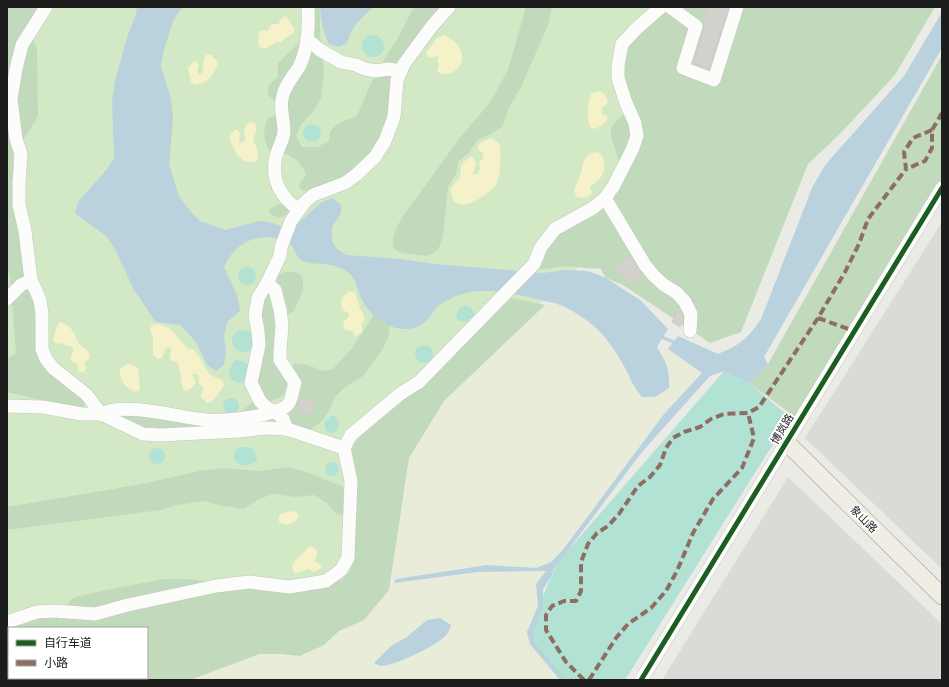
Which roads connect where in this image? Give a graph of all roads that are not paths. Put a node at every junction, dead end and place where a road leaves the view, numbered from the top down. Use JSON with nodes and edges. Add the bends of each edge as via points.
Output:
{"nodes":[{"id":1,"x":46,"y":7,"type":"edge"},
{"id":2,"x":308,"y":7,"type":"edge"},
{"id":3,"x":449,"y":7,"type":"edge"},
{"id":4,"x":661,"y":7,"type":"edge"},
{"id":5,"x":670,"y":7,"type":"edge"},
{"id":6,"x":737,"y":7,"type":"edge"},
{"id":7,"x":307,"y":39,"type":"junction"},
{"id":8,"x":401,"y":71,"type":"junction"},
{"id":9,"x":942,"y":188,"type":"edge"},
{"id":10,"x":605,"y":198,"type":"junction"},
{"id":11,"x":299,"y":210,"type":"junction"},
{"id":12,"x":31,"y":280,"type":"junction"},
{"id":13,"x":267,"y":283,"type":"junction"},
{"id":14,"x":7,"y":298,"type":"edge"},
{"id":15,"x":690,"y":331,"type":"dead end"},
{"id":16,"x":7,"y":406,"type":"edge"},
{"id":17,"x":276,"y":412,"type":"junction"},
{"id":18,"x":101,"y":414,"type":"junction"},
{"id":19,"x":287,"y":430,"type":"junction"},
{"id":20,"x":786,"y":442,"type":"junction"},
{"id":21,"x":344,"y":448,"type":"junction"},
{"id":22,"x":942,"y":596,"type":"edge"},
{"id":23,"x":7,"y":622,"type":"edge"},
{"id":24,"x":641,"y":680,"type":"edge"}],
"edges":[{"from":1,"to":12,"type":"street","via":[[22,45],[12,98],[16,139],[21,154],[19,205]]},
{"from":2,"to":7,"type":"street"},
{"from":3,"to":8,"type":"street"},
{"from":4,"to":10,"type":"street","via":[[622,44],[618,78],[635,123],[637,136],[613,187]]},
{"from":5,"to":6,"type":"street","via":[[696,26],[683,68],[714,80]]},
{"from":7,"to":8,"type":"street","via":[[341,62],[376,71]]},
{"from":7,"to":11,"type":"street","via":[[299,66],[291,77],[282,99],[284,133],[275,161],[279,188],[287,202]]},
{"from":8,"to":11,"type":"street","via":[[397,80],[394,117],[385,141],[375,157],[345,183],[313,195]]},
{"from":9,"to":20,"type":"street","name":"博岚路"},
{"from":10,"to":15,"type":"street","via":[[645,265],[664,286],[685,302],[691,314]]},
{"from":10,"to":21,"type":"street","via":[[593,208],[555,229],[541,246],[534,264],[419,382],[400,394],[351,435]]},
{"from":11,"to":13,"type":"street","via":[[291,221],[280,256]]},
{"from":12,"to":14,"type":"street"},
{"from":12,"to":18,"type":"street","via":[[40,300],[42,349],[46,359],[53,368],[87,395]]},
{"from":13,"to":17,"type":"street","via":[[258,298],[255,315],[259,345],[251,382],[260,401]]},
{"from":13,"to":17,"type":"street","via":[[275,290],[280,309],[280,360],[295,382],[289,403]]},
{"from":16,"to":18,"type":"street","via":[[36,406],[82,414]]},
{"from":17,"to":18,"type":"street","via":[[208,420],[122,409]]},
{"from":17,"to":19,"type":"street","via":[[283,419]]},
{"from":18,"to":19,"type":"street","via":[[143,434],[265,428]]},
{"from":19,"to":21,"type":"street"},
{"from":20,"to":22,"type":"main road","name":"象山路"},
{"from":20,"to":24,"type":"street","name":"博岚路"},
{"from":21,"to":23,"type":"street","via":[[351,481],[348,558],[341,570],[326,582],[289,588],[249,582],[216,586],[95,614],[37,612]]}]}
